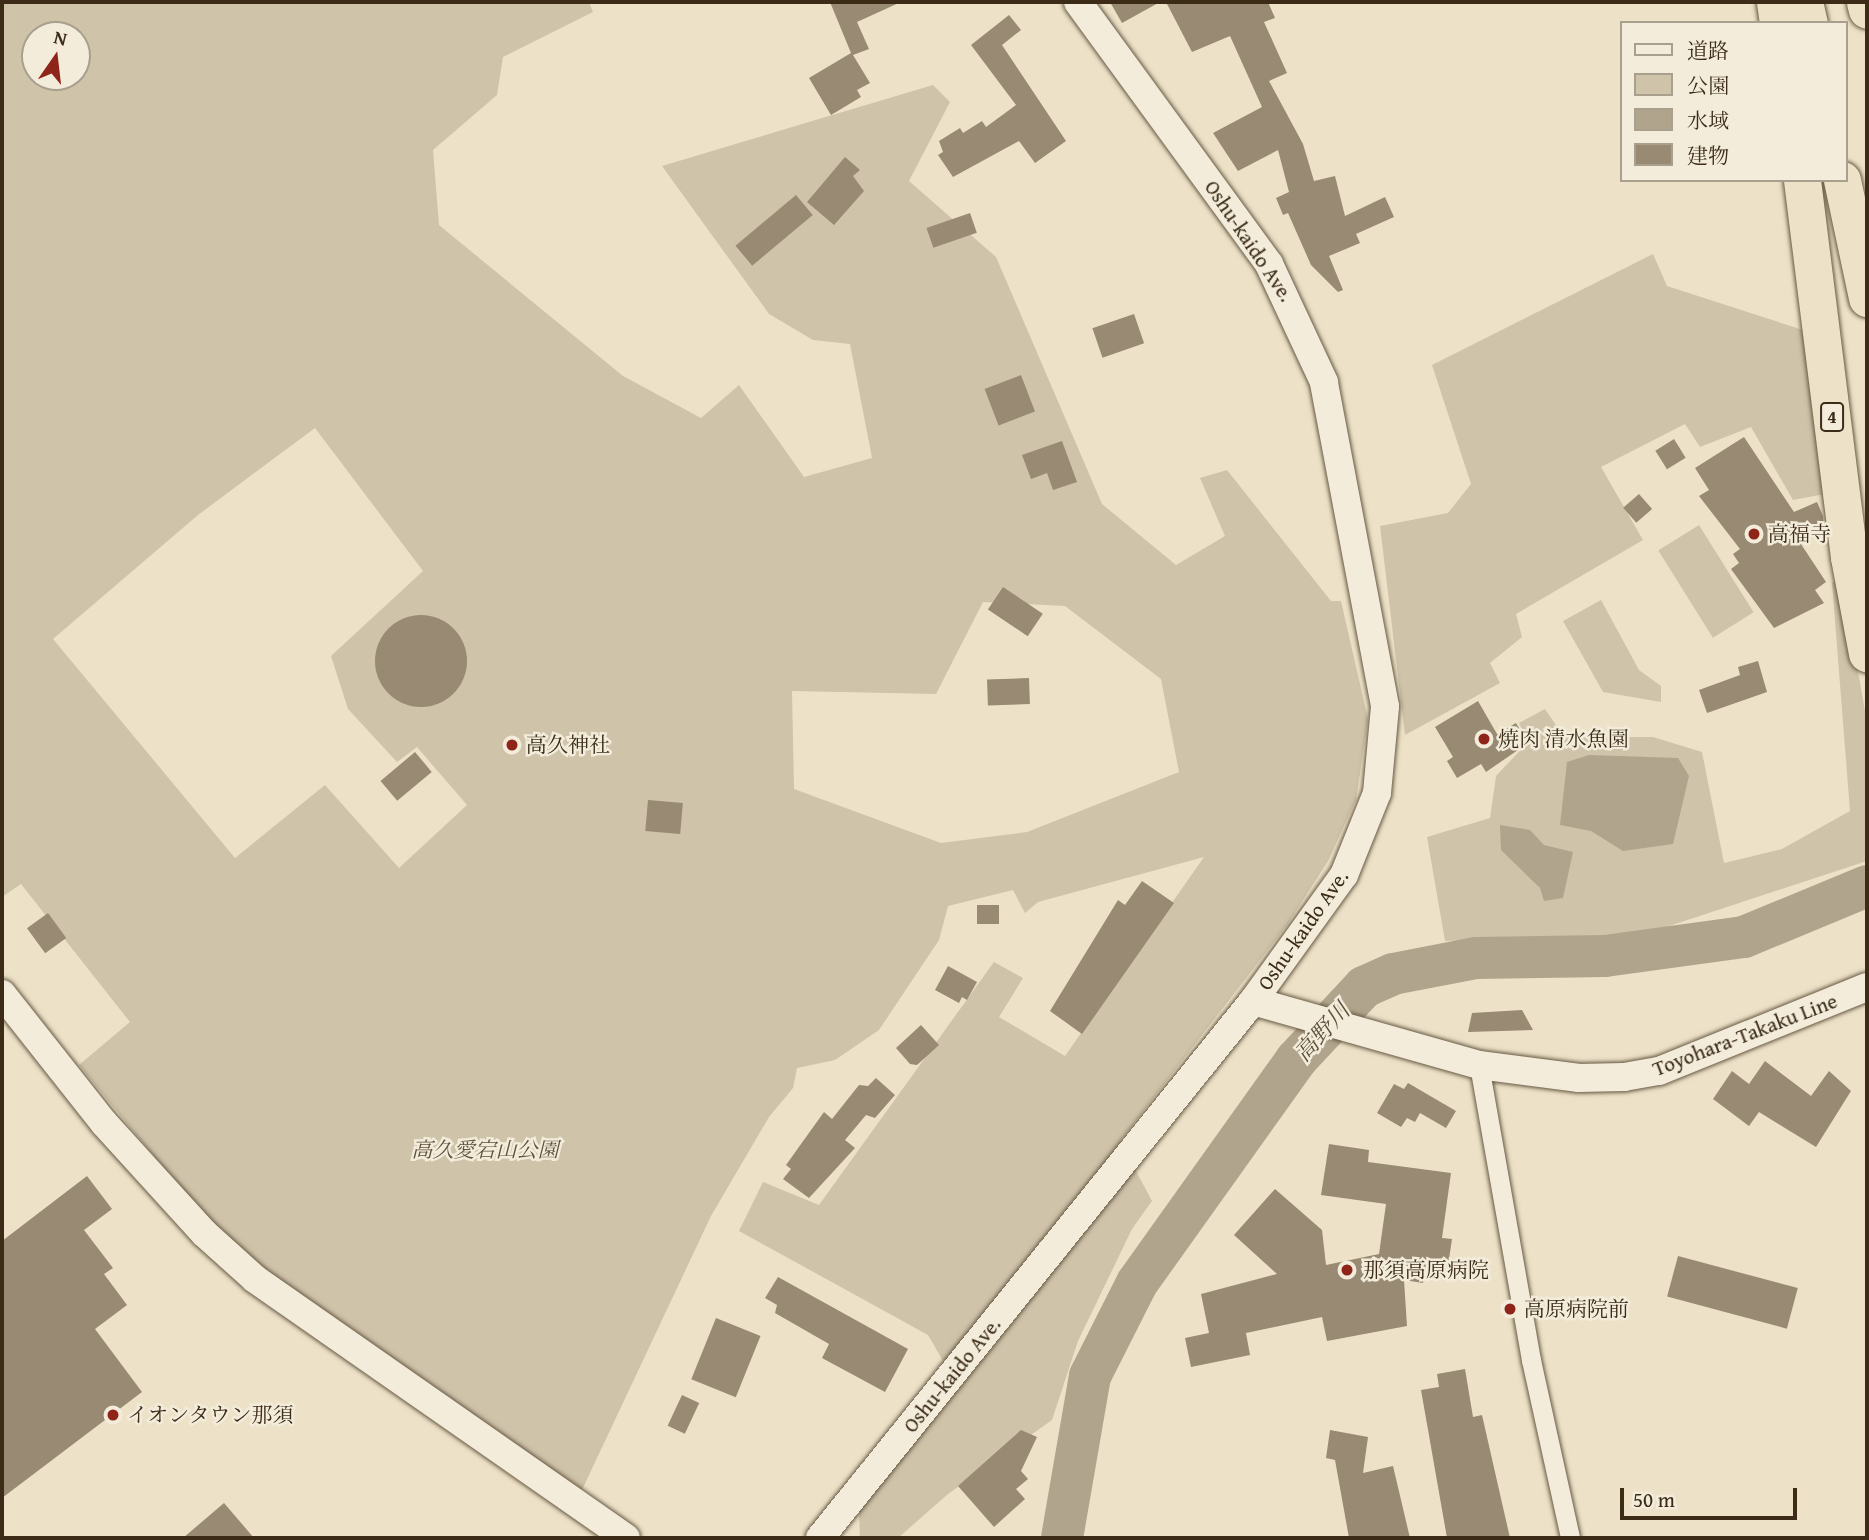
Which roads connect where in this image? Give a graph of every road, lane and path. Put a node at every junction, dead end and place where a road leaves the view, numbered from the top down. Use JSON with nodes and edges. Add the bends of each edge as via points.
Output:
{"nodes":[{"id":1,"x":1078,"y":2,"type":"edge"},
{"id":2,"x":1774,"y":2,"type":"edge"},
{"id":3,"x":1804,"y":2,"type":"edge"},
{"id":4,"x":1866,"y":2,"type":"edge"},
{"id":5,"x":1867,"y":10,"type":"edge"},
{"id":6,"x":1778,"y":21,"type":"edge"},
{"id":7,"x":1809,"y":21,"type":"edge"},
{"id":8,"x":1802,"y":182,"type":"edge"},
{"id":9,"x":1842,"y":182,"type":"edge"},
{"id":10,"x":1867,"y":298,"type":"edge"},
{"id":11,"x":1867,"y":653,"type":"edge"},
{"id":12,"x":1867,"y":987,"type":"edge"},
{"id":13,"x":2,"y":994,"type":"edge"},
{"id":14,"x":1253,"y":1001,"type":"junction"},
{"id":15,"x":1479,"y":1065,"type":"junction"},
{"id":16,"x":626,"y":1538,"type":"edge"},
{"id":17,"x":820,"y":1538,"type":"edge"},
{"id":18,"x":1570,"y":1538,"type":"edge"}],
"edges":[{"from":1,"to":14,"type":"main road","name":"Oshu-kaido Ave.","via":[[1269,264],[1308,341],[1324,382],[1377,658],[1385,734],[1377,793],[1366,828],[1344,875]]},
{"from":2,"to":6,"type":"highway"},
{"from":3,"to":7,"type":"highway"},
{"from":4,"to":5,"type":"highway"},
{"from":8,"to":11,"type":"highway","number":"4","via":[[1849,558]]},
{"from":9,"to":10,"type":"highway"},
{"from":12,"to":15,"type":"main road","name":"Toyohara-Takaku Line","via":[[1647,1073],[1580,1078]]},
{"from":13,"to":16,"type":"main road","via":[[104,1123],[204,1233],[255,1279]]},
{"from":14,"to":15,"type":"main road","name":"Toyohara-Takaku Line"},
{"from":14,"to":17,"type":"main road","name":"Oshu-kaido Ave."},
{"from":15,"to":18,"type":"street","via":[[1531,1360]]}]}
